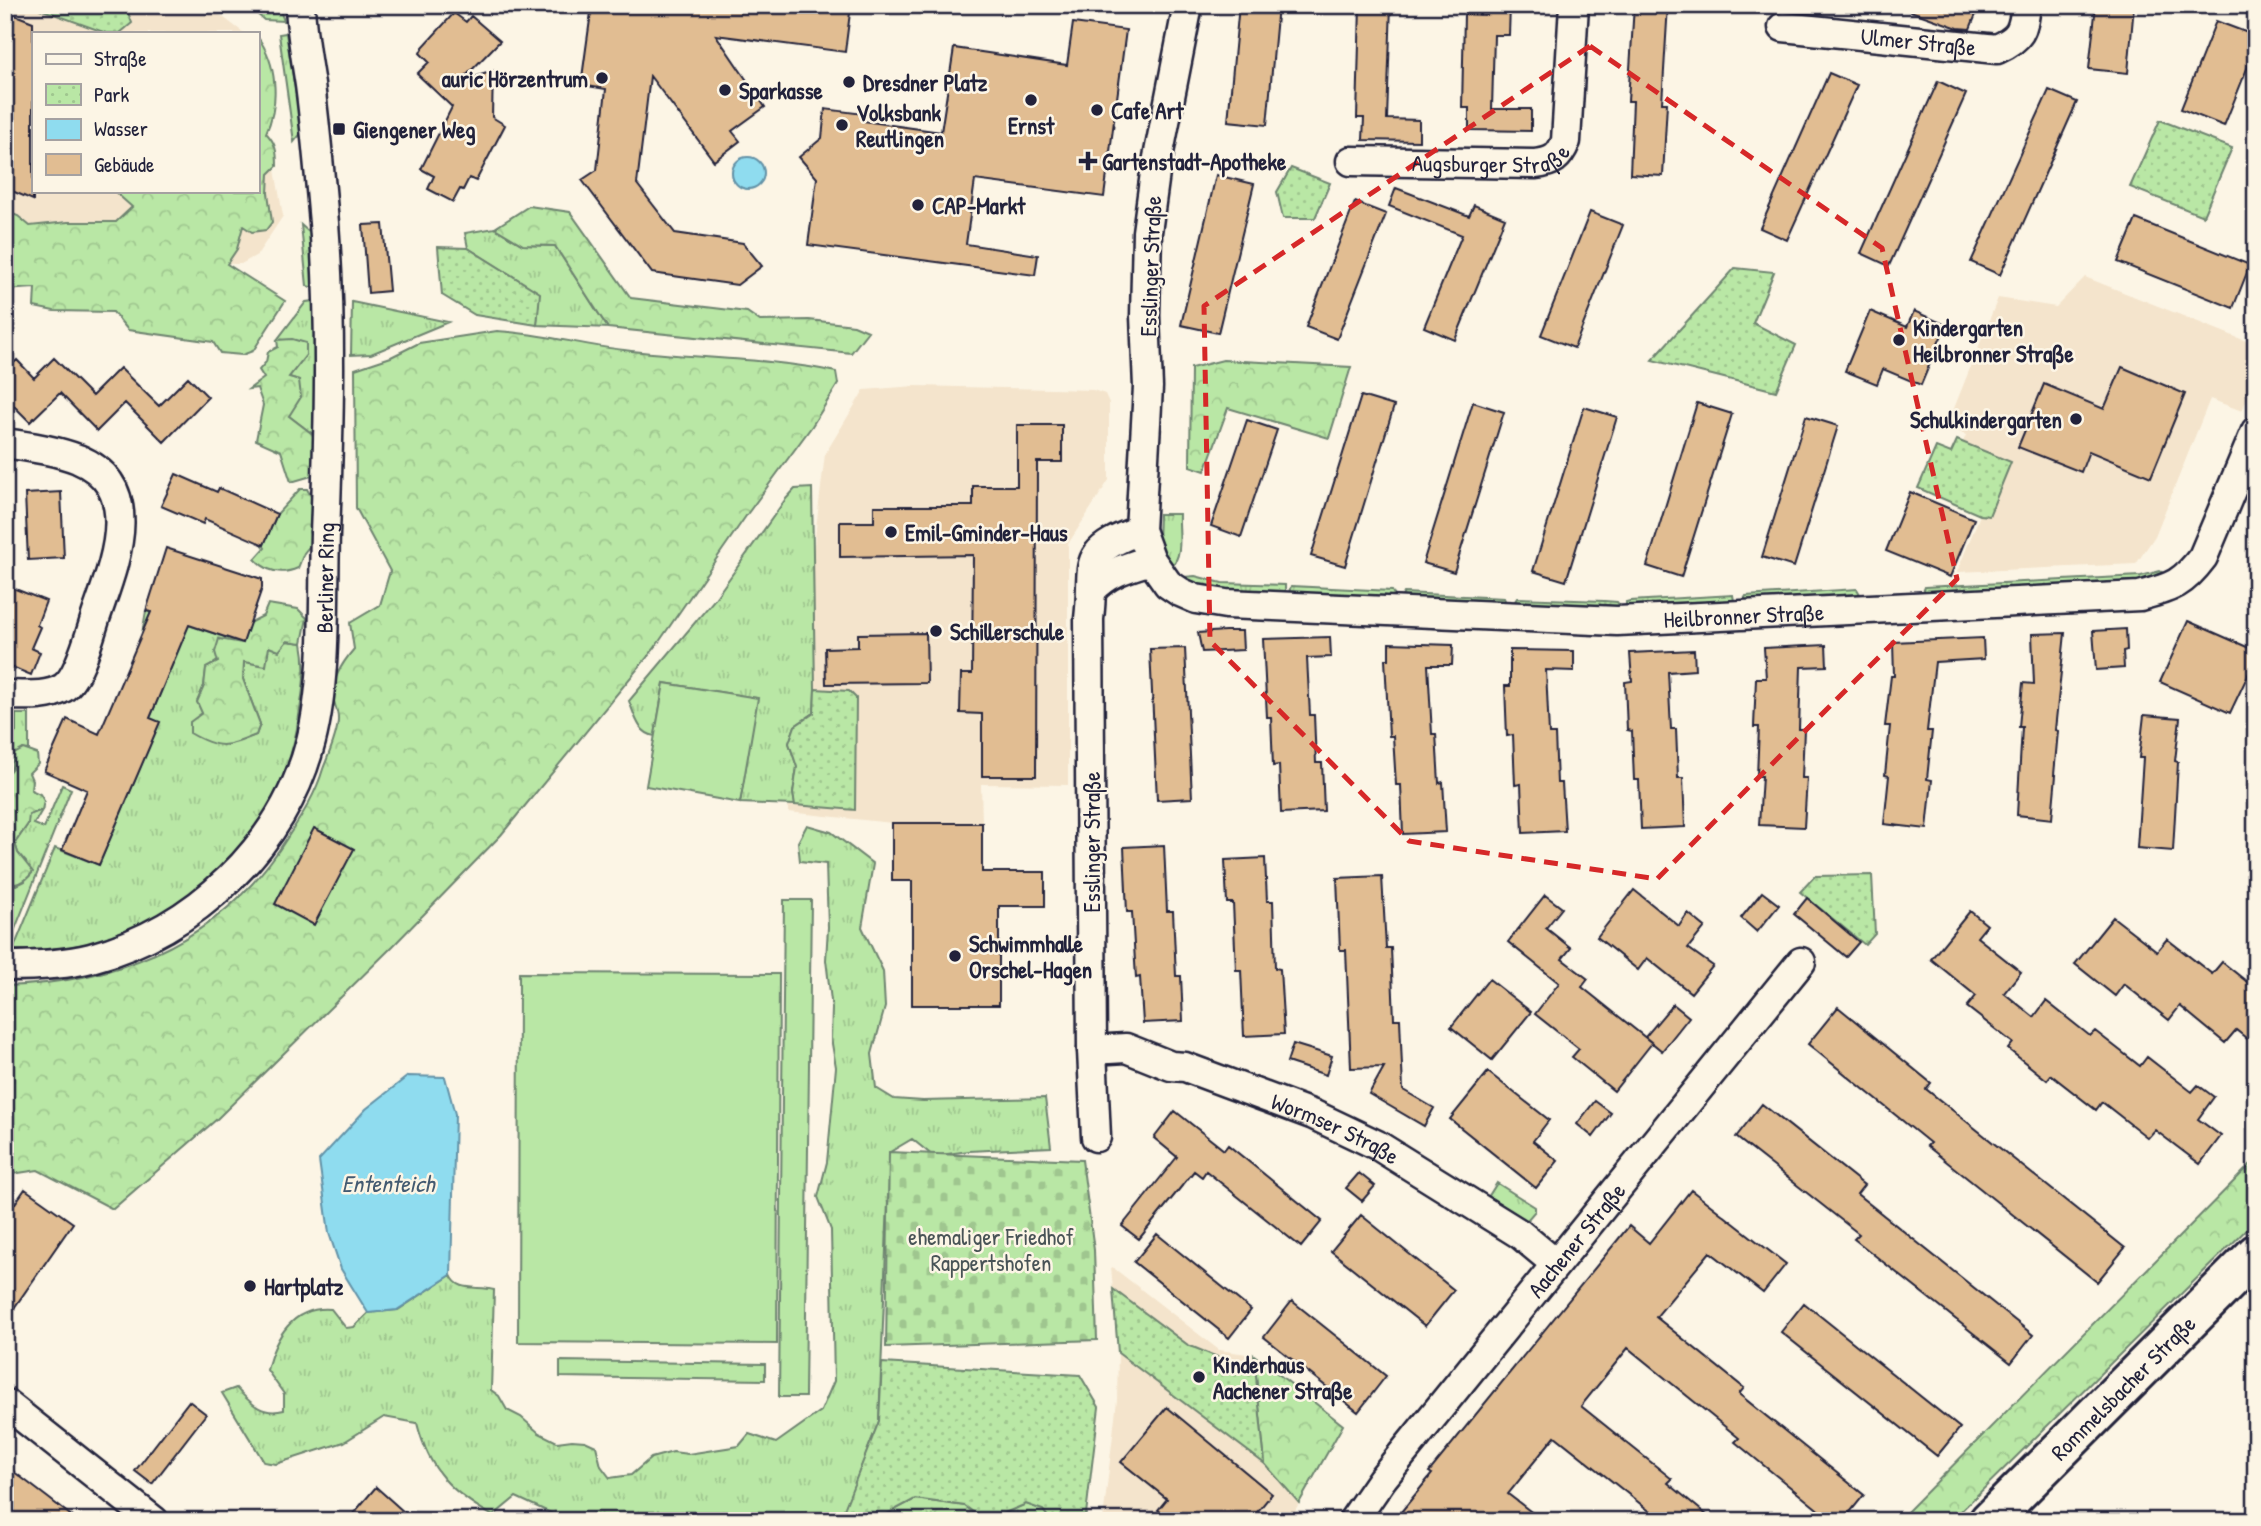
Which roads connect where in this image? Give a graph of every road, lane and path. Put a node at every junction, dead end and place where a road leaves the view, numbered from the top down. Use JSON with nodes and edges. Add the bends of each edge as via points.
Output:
{"nodes":[{"id":1,"x":300,"y":5,"type":"edge"},
{"id":2,"x":1188,"y":5,"type":"edge"},
{"id":3,"x":1574,"y":5,"type":"edge"},
{"id":4,"x":2026,"y":5,"type":"edge"},
{"id":5,"x":1783,"y":27,"type":"dead end"},
{"id":6,"x":1351,"y":160,"type":"dead end"},
{"id":7,"x":2256,"y":431,"type":"edge"},
{"id":8,"x":5,"y":443,"type":"edge"},
{"id":9,"x":1140,"y":530,"type":"junction"},
{"id":10,"x":1151,"y":560,"type":"junction"},
{"id":11,"x":1092,"y":590,"type":"junction"},
{"id":12,"x":5,"y":695,"type":"edge"},
{"id":13,"x":1801,"y":962,"type":"dead end"},
{"id":14,"x":5,"y":966,"type":"edge"},
{"id":15,"x":1091,"y":1050,"type":"junction"},
{"id":16,"x":1096,"y":1137,"type":"dead end"},
{"id":17,"x":2256,"y":1254,"type":"edge"},
{"id":18,"x":1556,"y":1264,"type":"junction"},
{"id":19,"x":5,"y":1404,"type":"edge"},
{"id":20,"x":154,"y":1521,"type":"edge"},
{"id":21,"x":1353,"y":1521,"type":"edge"},
{"id":22,"x":1989,"y":1521,"type":"edge"}],
"edges":[{"from":1,"to":14,"type":"street","name":"Berliner Ring","via":[[329,294],[323,616],[311,740],[271,830],[232,878],[184,915],[89,958]]},
{"from":2,"to":9,"type":"street","name":"Esslinger Straße","via":[[1147,232],[1148,387]]},
{"from":3,"to":6,"type":"street","name":"Augsburger Straße","via":[[1566,141],[1552,163]]},
{"from":4,"to":5,"type":"street","name":"Ulmer Straße","via":[[2024,27],[2014,41],[1997,50]]},
{"from":7,"to":10,"type":"street","name":"Heilbronner Straße","via":[[2203,557],[2173,586],[2140,596],[1582,621],[1218,603],[1180,592],[1168,584]]},
{"from":8,"to":12,"type":"street","via":[[44,449],[92,467],[112,490],[120,531],[113,567],[71,681],[53,692]]},
{"from":9,"to":10,"type":"street","name":"Esslinger Straße"},
{"from":9,"to":11,"type":"street","name":"Esslinger Straße","via":[[1098,552],[1090,565]]},
{"from":10,"to":11,"type":"street","via":[[1103,578]]},
{"from":11,"to":15,"type":"street","name":"Esslinger Straße","via":[[1088,619]]},
{"from":13,"to":18,"type":"street","name":"Aachener Straße"},
{"from":15,"to":16,"type":"street","name":"Esslinger Straße"},
{"from":15,"to":18,"type":"street","name":"Wormser Straße","via":[[1126,1048],[1359,1135],[1520,1234]]},
{"from":17,"to":22,"type":"main road","name":"Rommelsbacher Straße"},
{"from":18,"to":21,"type":"street","name":"Aachener Straße"},
{"from":19,"to":20,"type":"street"}]}
